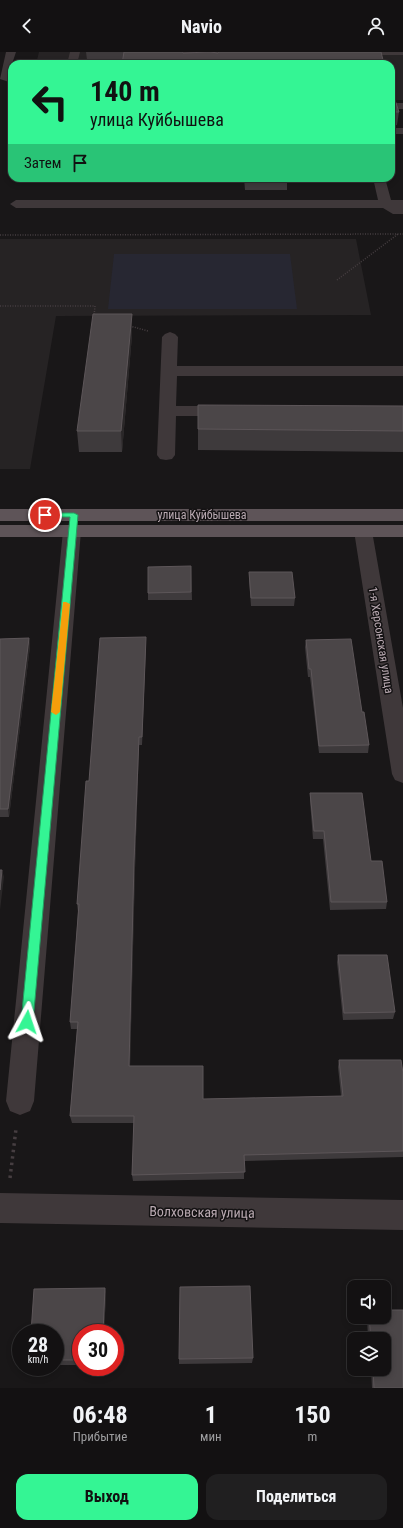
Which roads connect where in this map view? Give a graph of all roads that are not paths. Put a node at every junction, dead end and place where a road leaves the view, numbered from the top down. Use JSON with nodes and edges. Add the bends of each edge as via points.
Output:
{"nodes":[{"id":1,"x":403,"y":52,"type":"edge"},
{"id":2,"x":360,"y":59,"type":"edge"},
{"id":3,"x":8,"y":65,"type":"edge"},
{"id":4,"x":8,"y":79,"type":"edge"},
{"id":5,"x":380,"y":182,"type":"edge"},
{"id":6,"x":16,"y":204,"type":"dead end"},
{"id":7,"x":385,"y":204,"type":"junction"},
{"id":8,"x":403,"y":204,"type":"edge"},
{"id":9,"x":403,"y":214,"type":"edge"},
{"id":10,"x":170,"y":337,"type":"road end"},
{"id":11,"x":170,"y":371,"type":"junction"},
{"id":12,"x":403,"y":371,"type":"edge"},
{"id":13,"x":169,"y":411,"type":"junction"},
{"id":14,"x":247,"y":411,"type":"edge"},
{"id":15,"x":166,"y":455,"type":"dead end"},
{"id":16,"x":0,"y":515,"type":"edge"},
{"id":17,"x":403,"y":515,"type":"edge"},
{"id":18,"x":73,"y":523,"type":"junction"},
{"id":19,"x":363,"y":523,"type":"junction"},
{"id":20,"x":0,"y":531,"type":"edge"},
{"id":21,"x":403,"y":531,"type":"edge"},
{"id":22,"x":398,"y":717,"type":"edge"},
{"id":23,"x":403,"y":774,"type":"edge"},
{"id":24,"x":20,"y":1101,"type":"road end"},
{"id":25,"x":3,"y":1208,"type":"edge"},
{"id":26,"x":403,"y":1215,"type":"edge"}],
"edges":[{"from":1,"to":2,"type":"street","via":[[379,52]]},
{"from":3,"to":4,"type":"street","via":[[5,78]]},
{"from":5,"to":7,"type":"street"},
{"from":6,"to":7,"type":"street"},
{"from":7,"to":8,"type":"street"},
{"from":7,"to":9,"type":"street"},
{"from":10,"to":11,"type":"street"},
{"from":11,"to":12,"type":"street"},
{"from":11,"to":13,"type":"street"},
{"from":13,"to":14,"type":"street"},
{"from":13,"to":15,"type":"street"},
{"from":16,"to":18,"type":"main road","name":"улица Куйбышева"},
{"from":17,"to":19,"type":"main road","name":"улица Куйбышева"},
{"from":18,"to":19,"type":"main road","name":"улица Куйбышева"},
{"from":18,"to":20,"type":"main road","name":"улица Куйбышева"},
{"from":18,"to":24,"type":"street"},
{"from":19,"to":21,"type":"main road","name":"улица Куйбышева"},
{"from":19,"to":22,"type":"street","name":"1-я Херсонская улица"},
{"from":22,"to":23,"type":"street","name":"1-я Херсонская улица"},
{"from":25,"to":26,"type":"street","name":"Волховская улица"}]}
